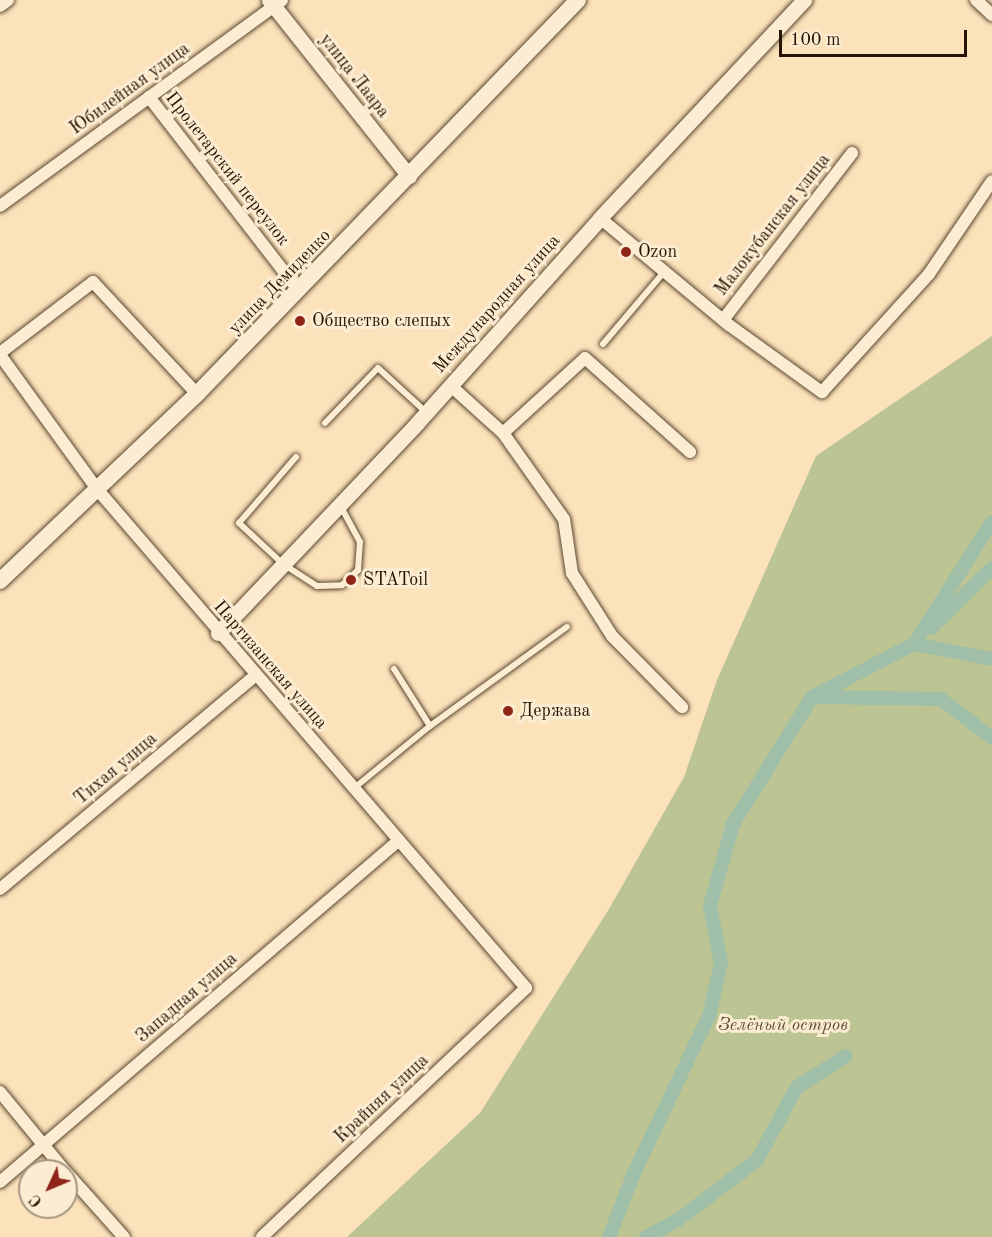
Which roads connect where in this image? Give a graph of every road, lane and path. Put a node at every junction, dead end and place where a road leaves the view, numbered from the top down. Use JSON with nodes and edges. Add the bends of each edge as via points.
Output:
{"nodes":[{"id":1,"x":8,"y":0,"type":"edge"},
{"id":2,"x":578,"y":0,"type":"edge"},
{"id":3,"x":804,"y":0,"type":"edge"},
{"id":4,"x":976,"y":0,"type":"edge"},
{"id":5,"x":275,"y":2,"type":"edge"},
{"id":6,"x":0,"y":6,"type":"edge"},
{"id":7,"x":992,"y":15,"type":"edge"},
{"id":8,"x":149,"y":97,"type":"junction"},
{"id":9,"x":852,"y":153,"type":"dead end"},
{"id":10,"x":409,"y":177,"type":"junction"},
{"id":11,"x":992,"y":181,"type":"edge"},
{"id":12,"x":0,"y":206,"type":"edge"},
{"id":13,"x":600,"y":218,"type":"junction"},
{"id":14,"x":664,"y":272,"type":"junction"},
{"id":15,"x":299,"y":291,"type":"junction"},
{"id":16,"x":723,"y":320,"type":"junction"},
{"id":17,"x":603,"y":344,"type":"dead end"},
{"id":18,"x":0,"y":354,"type":"edge"},
{"id":19,"x":451,"y":386,"type":"junction"},
{"id":20,"x":197,"y":394,"type":"junction"},
{"id":21,"x":427,"y":412,"type":"junction"},
{"id":22,"x":325,"y":423,"type":"dead end"},
{"id":23,"x":503,"y":433,"type":"junction"},
{"id":24,"x":690,"y":452,"type":"dead end"},
{"id":25,"x":296,"y":457,"type":"dead end"},
{"id":26,"x":97,"y":489,"type":"junction"},
{"id":27,"x":340,"y":504,"type":"junction"},
{"id":28,"x":283,"y":564,"type":"junction"},
{"id":29,"x":0,"y":580,"type":"edge"},
{"id":30,"x":567,"y":627,"type":"dead end"},
{"id":31,"x":218,"y":633,"type":"junction"},
{"id":32,"x":394,"y":669,"type":"dead end"},
{"id":33,"x":255,"y":676,"type":"junction"},
{"id":34,"x":682,"y":707,"type":"dead end"},
{"id":35,"x":430,"y":726,"type":"junction"},
{"id":36,"x":352,"y":790,"type":"junction"},
{"id":37,"x":397,"y":842,"type":"junction"},
{"id":38,"x":0,"y":889,"type":"edge"},
{"id":39,"x":526,"y":988,"type":"joint"},
{"id":40,"x":0,"y":1092,"type":"edge"},
{"id":41,"x":42,"y":1145,"type":"junction"},
{"id":42,"x":55,"y":1159,"type":"edge"},
{"id":43,"x":0,"y":1182,"type":"edge"},
{"id":44,"x":78,"y":1185,"type":"edge"},
{"id":45,"x":124,"y":1237,"type":"edge"},
{"id":46,"x":262,"y":1237,"type":"edge"}],
"edges":[{"from":1,"to":6,"type":"street"},
{"from":2,"to":10,"type":"main road","name":"улица Демиденко"},
{"from":3,"to":13,"type":"street","name":"Международная улица"},
{"from":4,"to":7,"type":"street"},
{"from":5,"to":8,"type":"street","name":"Юбилейная улица"},
{"from":5,"to":10,"type":"street","name":"улица Лаара"},
{"from":8,"to":12,"type":"street","name":"Юбилейная улица"},
{"from":8,"to":15,"type":"street","name":"Пролетарский переулок"},
{"from":9,"to":16,"type":"street","name":"Малокубанская улица"},
{"from":10,"to":15,"type":"main road","name":"улица Демиденко"},
{"from":11,"to":16,"type":"street","name":"Малокубанская улица","via":[[929,274],[822,392]]},
{"from":13,"to":14,"type":"street","name":"Малокубанская улица"},
{"from":13,"to":19,"type":"street","name":"Международная улица"},
{"from":14,"to":16,"type":"street","name":"Малокубанская улица"},
{"from":14,"to":17,"type":"lane"},
{"from":15,"to":20,"type":"main road","name":"улица Демиденко"},
{"from":18,"to":20,"type":"street","via":[[93,282]]},
{"from":18,"to":26,"type":"street","name":"Партизанская улица"},
{"from":19,"to":21,"type":"street","name":"Международная улица"},
{"from":19,"to":23,"type":"street"},
{"from":20,"to":26,"type":"main road","name":"улица Демиденко"},
{"from":21,"to":22,"type":"lane","via":[[378,368]]},
{"from":21,"to":27,"type":"street","name":"Международная улица"},
{"from":23,"to":24,"type":"street","via":[[585,358]]},
{"from":23,"to":34,"type":"street","via":[[564,519],[572,573],[612,636]]},
{"from":25,"to":28,"type":"lane","via":[[239,523]]},
{"from":26,"to":29,"type":"main road","name":"улица Демиденко"},
{"from":26,"to":31,"type":"street","name":"Партизанская улица"},
{"from":27,"to":28,"type":"street","name":"Международная улица"},
{"from":27,"to":28,"type":"lane","via":[[360,542],[358,570],[342,585],[318,586]]},
{"from":28,"to":31,"type":"street","name":"Международная улица"},
{"from":30,"to":35,"type":"lane"},
{"from":31,"to":33,"type":"street","name":"Партизанская улица"},
{"from":32,"to":35,"type":"lane"},
{"from":33,"to":36,"type":"street","name":"Партизанская улица"},
{"from":33,"to":38,"type":"street","name":"Тихая улица"},
{"from":35,"to":36,"type":"lane"},
{"from":36,"to":37,"type":"street","name":"Партизанская улица"},
{"from":37,"to":39,"type":"street","name":"Партизанская улица"},
{"from":37,"to":41,"type":"street","name":"Западная улица"},
{"from":39,"to":46,"type":"street","name":"Крайняя улица"},
{"from":40,"to":41,"type":"street"},
{"from":41,"to":42,"type":"street"},
{"from":41,"to":43,"type":"street","name":"Западная улица"},
{"from":44,"to":45,"type":"street"}]}
